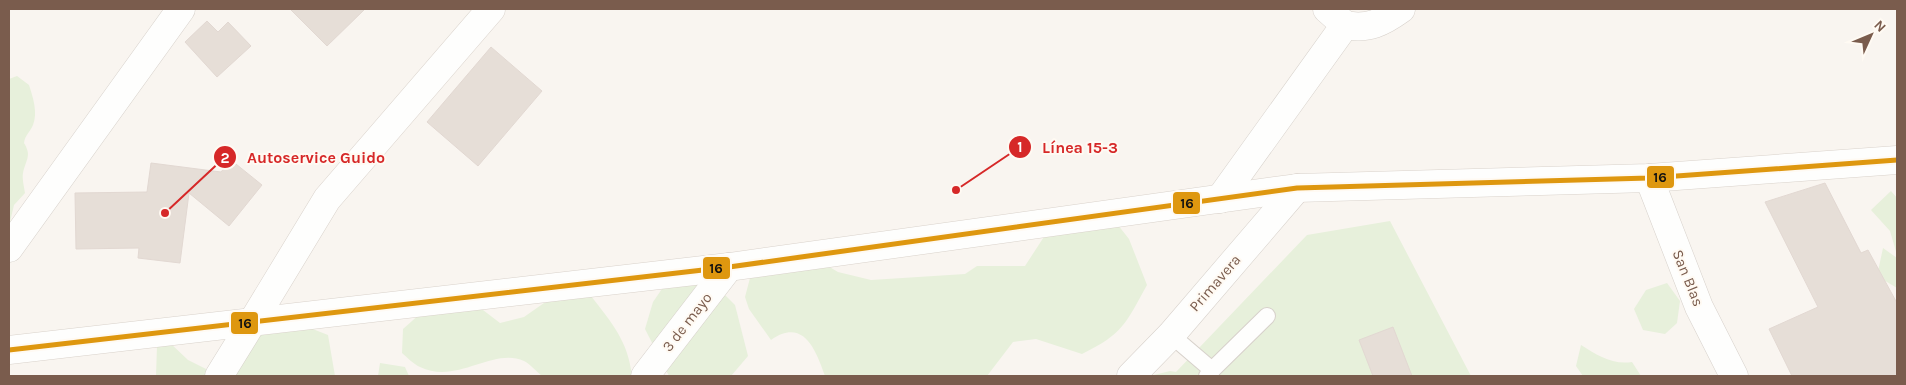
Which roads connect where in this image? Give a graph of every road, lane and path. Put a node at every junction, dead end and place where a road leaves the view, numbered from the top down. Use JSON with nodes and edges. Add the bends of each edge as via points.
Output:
{"nodes":[{"id":1,"x":181,"y":9,"type":"edge"},
{"id":2,"x":491,"y":9,"type":"edge"},
{"id":3,"x":1401,"y":9,"type":"edge"},
{"id":4,"x":1336,"y":17,"type":"edge"},
{"id":5,"x":1897,"y":160,"type":"edge"},
{"id":6,"x":1649,"y":178,"type":"junction"},
{"id":7,"x":1297,"y":188,"type":"junction"},
{"id":8,"x":1220,"y":199,"type":"junction"},
{"id":9,"x":9,"y":248,"type":"edge"},
{"id":10,"x":730,"y":268,"type":"junction"},
{"id":11,"x":1267,"y":316,"type":"dead end"},
{"id":12,"x":253,"y":320,"type":"junction"},
{"id":13,"x":1171,"y":335,"type":"junction"},
{"id":14,"x":9,"y":350,"type":"edge"},
{"id":15,"x":1210,"y":373,"type":"edge"},
{"id":16,"x":220,"y":376,"type":"edge"},
{"id":17,"x":645,"y":376,"type":"edge"},
{"id":18,"x":1131,"y":376,"type":"edge"},
{"id":19,"x":1734,"y":376,"type":"edge"}],
"edges":[{"from":1,"to":9,"type":"main road"},
{"from":2,"to":12,"type":"main road","via":[[326,199]]},
{"from":3,"to":4,"type":"main road","via":[[1385,21],[1357,28]]},
{"from":4,"to":8,"type":"main road"},
{"from":5,"to":6,"type":"main road"},
{"from":6,"to":7,"type":"main road"},
{"from":6,"to":19,"type":"main road","name":"San Blas","via":[[1700,307]]},
{"from":7,"to":8,"type":"main road"},
{"from":7,"to":13,"type":"main road","name":"Primavera"},
{"from":8,"to":10,"type":"main road"},
{"from":10,"to":12,"type":"main road"},
{"from":10,"to":17,"type":"main road","name":"3 de mayo"},
{"from":11,"to":15,"type":"lane"},
{"from":12,"to":14,"type":"main road"},
{"from":12,"to":16,"type":"main road"},
{"from":13,"to":15,"type":"lane"},
{"from":13,"to":18,"type":"main road","name":"Primavera"}]}
